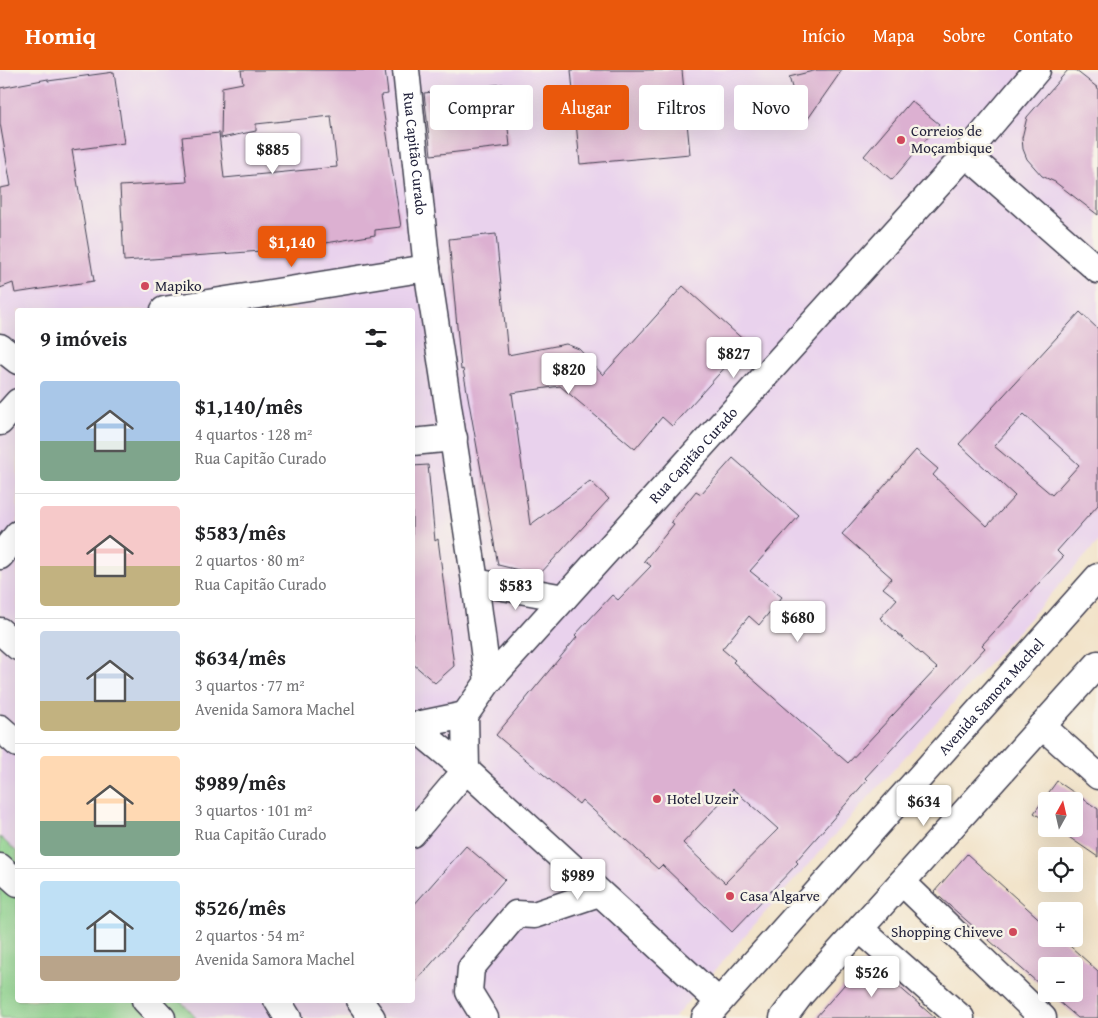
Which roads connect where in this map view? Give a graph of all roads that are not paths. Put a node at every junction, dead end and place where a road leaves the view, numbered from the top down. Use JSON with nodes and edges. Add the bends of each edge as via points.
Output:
{"nodes":[{"id":1,"x":406,"y":70,"type":"edge"},
{"id":2,"x":1037,"y":70,"type":"edge"},
{"id":3,"x":966,"y":154,"type":"junction"},
{"id":4,"x":427,"y":268,"type":"junction"},
{"id":5,"x":1098,"y":270,"type":"edge"},
{"id":6,"x":177,"y":308,"type":"edge"},
{"id":7,"x":15,"y":334,"type":"edge"},
{"id":8,"x":0,"y":336,"type":"edge"},
{"id":9,"x":0,"y":347,"type":"edge"},
{"id":10,"x":15,"y":359,"type":"edge"},
{"id":11,"x":15,"y":405,"type":"edge"},
{"id":12,"x":0,"y":422,"type":"edge"},
{"id":13,"x":454,"y":438,"type":"junction"},
{"id":14,"x":415,"y":442,"type":"edge"},
{"id":15,"x":15,"y":538,"type":"edge"},
{"id":16,"x":0,"y":556,"type":"edge"},
{"id":17,"x":1098,"y":577,"type":"edge"},
{"id":18,"x":475,"y":582,"type":"junction"},
{"id":19,"x":564,"y":598,"type":"junction"},
{"id":20,"x":0,"y":631,"type":"edge"},
{"id":21,"x":15,"y":644,"type":"edge"},
{"id":22,"x":1098,"y":664,"type":"edge"},
{"id":23,"x":488,"y":682,"type":"junction"},
{"id":24,"x":464,"y":715,"type":"junction"},
{"id":25,"x":415,"y":726,"type":"edge"},
{"id":26,"x":1042,"y":726,"type":"junction"},
{"id":27,"x":0,"y":728,"type":"edge"},
{"id":28,"x":415,"y":728,"type":"edge"},
{"id":29,"x":15,"y":741,"type":"edge"},
{"id":30,"x":466,"y":770,"type":"junction"},
{"id":31,"x":1098,"y":776,"type":"edge"},
{"id":32,"x":415,"y":830,"type":"edge"},
{"id":33,"x":0,"y":867,"type":"edge"},
{"id":34,"x":15,"y":880,"type":"edge"},
{"id":35,"x":902,"y":882,"type":"junction"},
{"id":36,"x":599,"y":893,"type":"junction"},
{"id":37,"x":860,"y":928,"type":"junction"},
{"id":38,"x":148,"y":1003,"type":"edge"},
{"id":39,"x":279,"y":1003,"type":"edge"},
{"id":40,"x":361,"y":1003,"type":"edge"},
{"id":41,"x":712,"y":1010,"type":"edge"},
{"id":42,"x":162,"y":1018,"type":"edge"},
{"id":43,"x":288,"y":1018,"type":"edge"},
{"id":44,"x":372,"y":1018,"type":"edge"},
{"id":45,"x":485,"y":1018,"type":"edge"},
{"id":46,"x":783,"y":1018,"type":"edge"},
{"id":47,"x":961,"y":1018,"type":"edge"},
{"id":48,"x":1042,"y":1018,"type":"edge"}],
"edges":[{"from":1,"to":4,"type":"street","name":"Rua Capitão Curado"},
{"from":2,"to":3,"type":"street","name":"Rua Capitão Curado"},
{"from":3,"to":5,"type":"street"},
{"from":3,"to":19,"type":"street","name":"Rua Capitão Curado"},
{"from":4,"to":6,"type":"street"},
{"from":4,"to":13,"type":"street","name":"Rua Capitão Curado"},
{"from":7,"to":8,"type":"street"},
{"from":9,"to":10,"type":"street"},
{"from":11,"to":12,"type":"street"},
{"from":13,"to":14,"type":"street"},
{"from":13,"to":18,"type":"street","name":"Rua Capitão Curado"},
{"from":15,"to":16,"type":"street"},
{"from":17,"to":41,"type":"street","name":"Avenida Samora Machel"},
{"from":18,"to":19,"type":"street"},
{"from":18,"to":23,"type":"street","name":"Rua Capitão Curado"},
{"from":19,"to":23,"type":"street","name":"Rua Capitão Curado"},
{"from":20,"to":21,"type":"street"},
{"from":22,"to":26,"type":"street"},
{"from":23,"to":24,"type":"street","name":"Rua Capitão Curado"},
{"from":24,"to":25,"type":"street"},
{"from":24,"to":30,"type":"street"},
{"from":26,"to":31,"type":"street"},
{"from":26,"to":35,"type":"street"},
{"from":27,"to":29,"type":"street"},
{"from":28,"to":30,"type":"street"},
{"from":30,"to":32,"type":"street"},
{"from":30,"to":36,"type":"street"},
{"from":33,"to":34,"type":"street"},
{"from":35,"to":37,"type":"street"},
{"from":35,"to":48,"type":"street"},
{"from":36,"to":41,"type":"street"},
{"from":36,"to":45,"type":"street","via":[[534,915],[516,914],[471,968],[469,992]]},
{"from":37,"to":46,"type":"street"},
{"from":37,"to":47,"type":"street"},
{"from":38,"to":42,"type":"street"},
{"from":39,"to":43,"type":"street"},
{"from":40,"to":44,"type":"street"}]}
